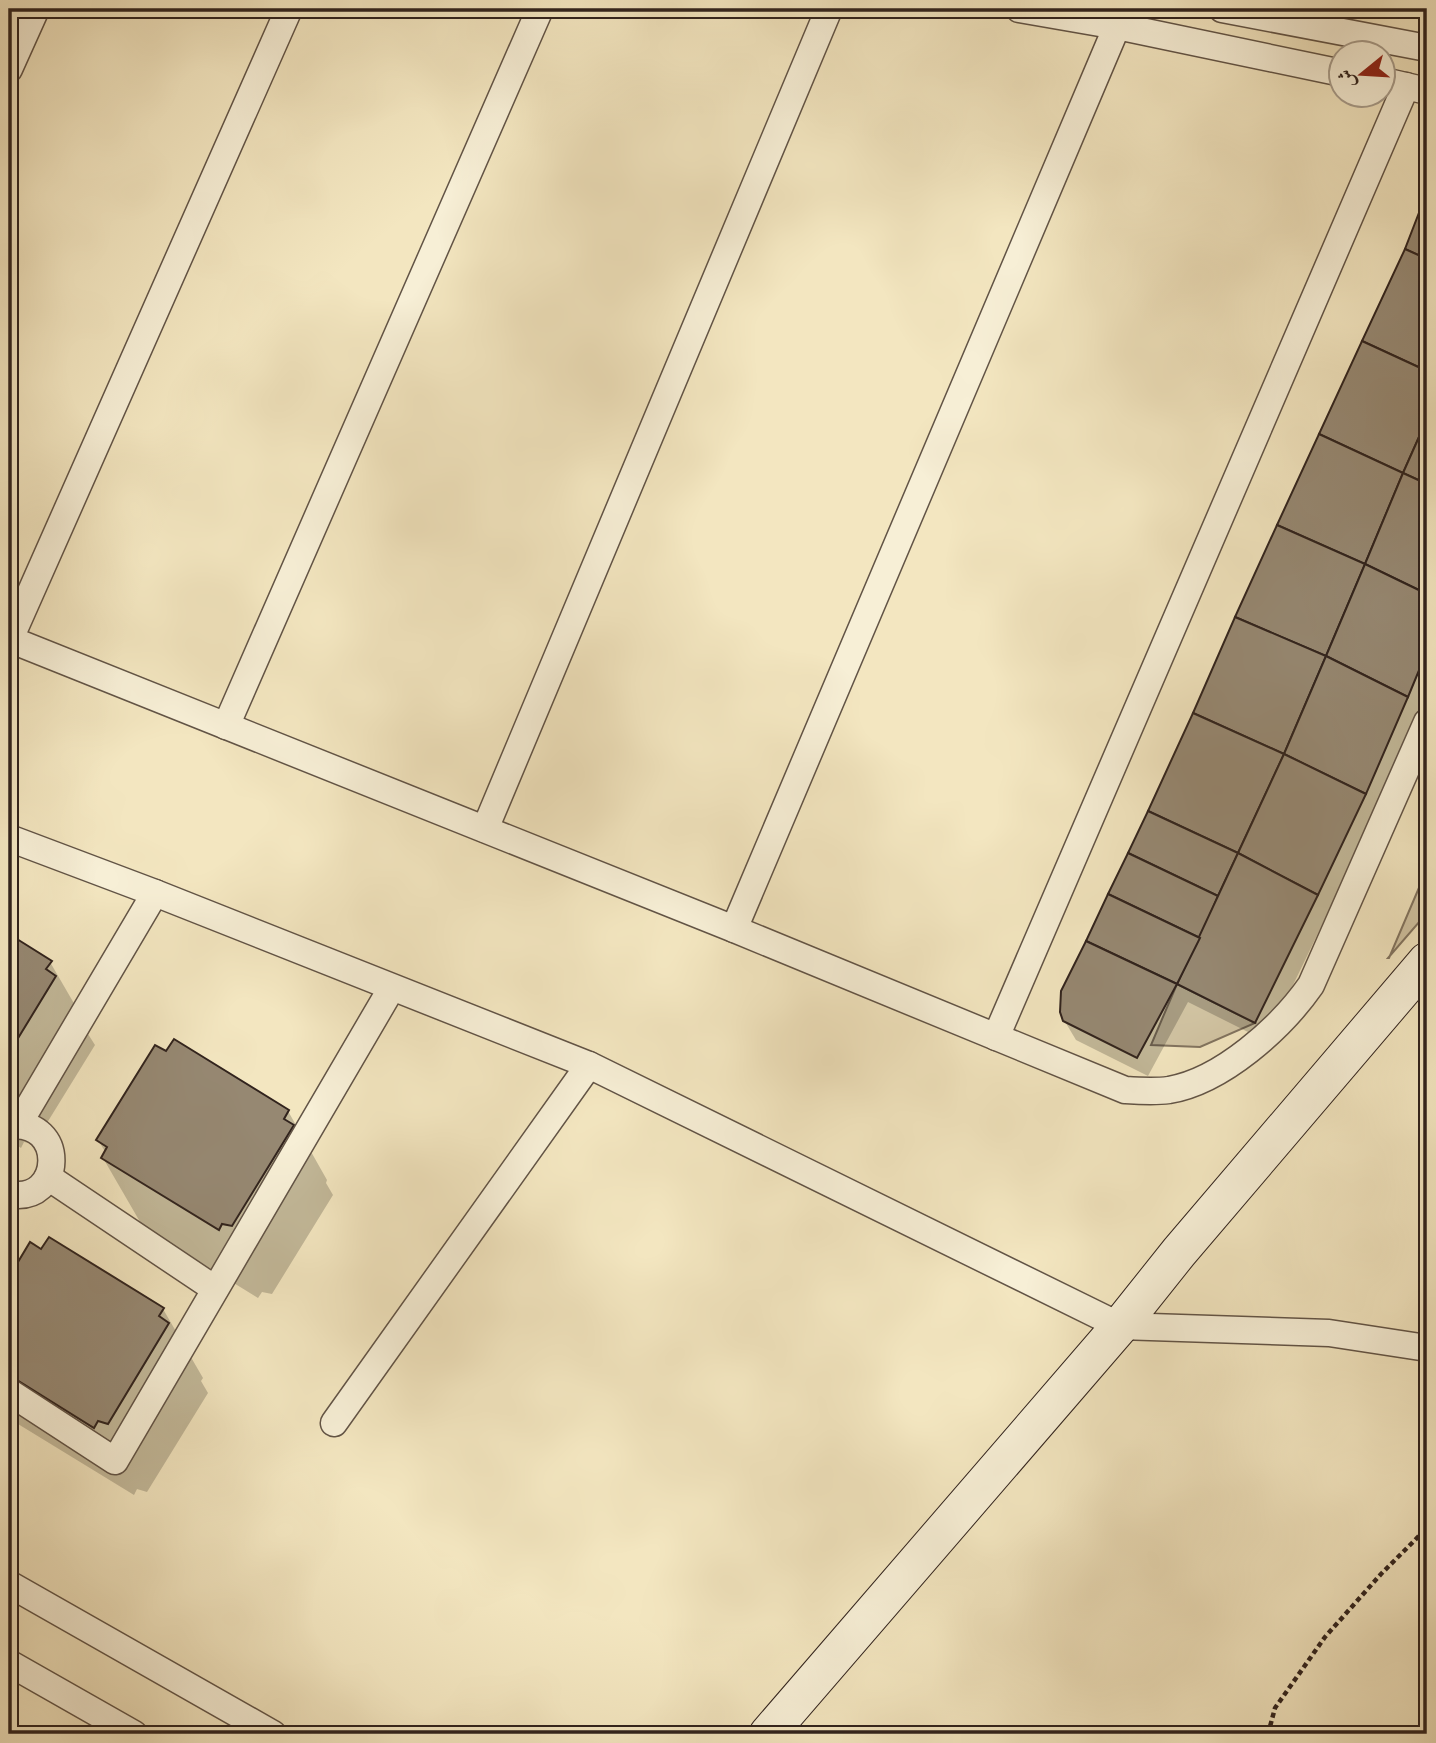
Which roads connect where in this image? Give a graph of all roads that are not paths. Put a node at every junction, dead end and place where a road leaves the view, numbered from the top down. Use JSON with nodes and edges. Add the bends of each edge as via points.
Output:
{"nodes":[{"id":1,"x":36,"y":9,"type":"edge"},
{"id":2,"x":289,"y":9,"type":"edge"},
{"id":3,"x":540,"y":9,"type":"edge"},
{"id":4,"x":829,"y":9,"type":"edge"},
{"id":5,"x":1019,"y":9,"type":"edge"},
{"id":6,"x":1222,"y":9,"type":"edge"},
{"id":7,"x":1356,"y":21,"type":"edge"},
{"id":8,"x":1117,"y":26,"type":"junction"},
{"id":9,"x":1427,"y":48,"type":"edge"},
{"id":10,"x":9,"y":69,"type":"edge"},
{"id":11,"x":1328,"y":70,"type":"edge"},
{"id":12,"x":1406,"y":86,"type":"edge"},
{"id":13,"x":9,"y":639,"type":"edge"},
{"id":14,"x":1427,"y":722,"type":"edge"},
{"id":15,"x":226,"y":726,"type":"junction"},
{"id":16,"x":485,"y":830,"type":"junction"},
{"id":17,"x":9,"y":838,"type":"edge"},
{"id":18,"x":155,"y":893,"type":"junction"},
{"id":19,"x":734,"y":929,"type":"junction"},
{"id":20,"x":1427,"y":961,"type":"edge"},
{"id":21,"x":391,"y":989,"type":"junction"},
{"id":22,"x":996,"y":1037,"type":"junction"},
{"id":23,"x":589,"y":1065,"type":"junction"},
{"id":24,"x":13,"y":1125,"type":"edge"},
{"id":25,"x":48,"y":1177,"type":"junction"},
{"id":26,"x":9,"y":1194,"type":"edge"},
{"id":27,"x":215,"y":1289,"type":"junction"},
{"id":28,"x":1120,"y":1326,"type":"junction"},
{"id":29,"x":1427,"y":1348,"type":"edge"},
{"id":30,"x":9,"y":1392,"type":"edge"},
{"id":31,"x":334,"y":1423,"type":"dead end"},
{"id":32,"x":9,"y":1584,"type":"edge"},
{"id":33,"x":9,"y":1663,"type":"edge"},
{"id":34,"x":134,"y":1734,"type":"edge"},
{"id":35,"x":273,"y":1734,"type":"edge"},
{"id":36,"x":768,"y":1734,"type":"edge"}],
"edges":[{"from":1,"to":10,"type":"street"},
{"from":2,"to":13,"type":"street"},
{"from":3,"to":15,"type":"street"},
{"from":4,"to":16,"type":"street"},
{"from":5,"to":8,"type":"street"},
{"from":6,"to":7,"type":"street"},
{"from":7,"to":9,"type":"street"},
{"from":8,"to":11,"type":"street"},
{"from":8,"to":19,"type":"street"},
{"from":12,"to":22,"type":"street"},
{"from":13,"to":15,"type":"street"},
{"from":14,"to":22,"type":"street","via":[[1311,985],[1275,1028],[1222,1069],[1168,1090],[1125,1090]]},
{"from":15,"to":16,"type":"street"},
{"from":16,"to":19,"type":"street"},
{"from":17,"to":18,"type":"street"},
{"from":18,"to":21,"type":"street"},
{"from":18,"to":24,"type":"street"},
{"from":19,"to":22,"type":"street"},
{"from":20,"to":28,"type":"main road"},
{"from":21,"to":23,"type":"street"},
{"from":21,"to":27,"type":"street"},
{"from":23,"to":28,"type":"street"},
{"from":23,"to":31,"type":"street"},
{"from":24,"to":25,"type":"street","via":[[30,1127],[48,1143],[52,1154]]},
{"from":25,"to":26,"type":"street","via":[[33,1192]]},
{"from":25,"to":27,"type":"street"},
{"from":27,"to":30,"type":"street","via":[[115,1461]]},
{"from":28,"to":29,"type":"street","via":[[1329,1334]]},
{"from":28,"to":36,"type":"main road"},
{"from":32,"to":35,"type":"street"},
{"from":33,"to":34,"type":"street"}]}
